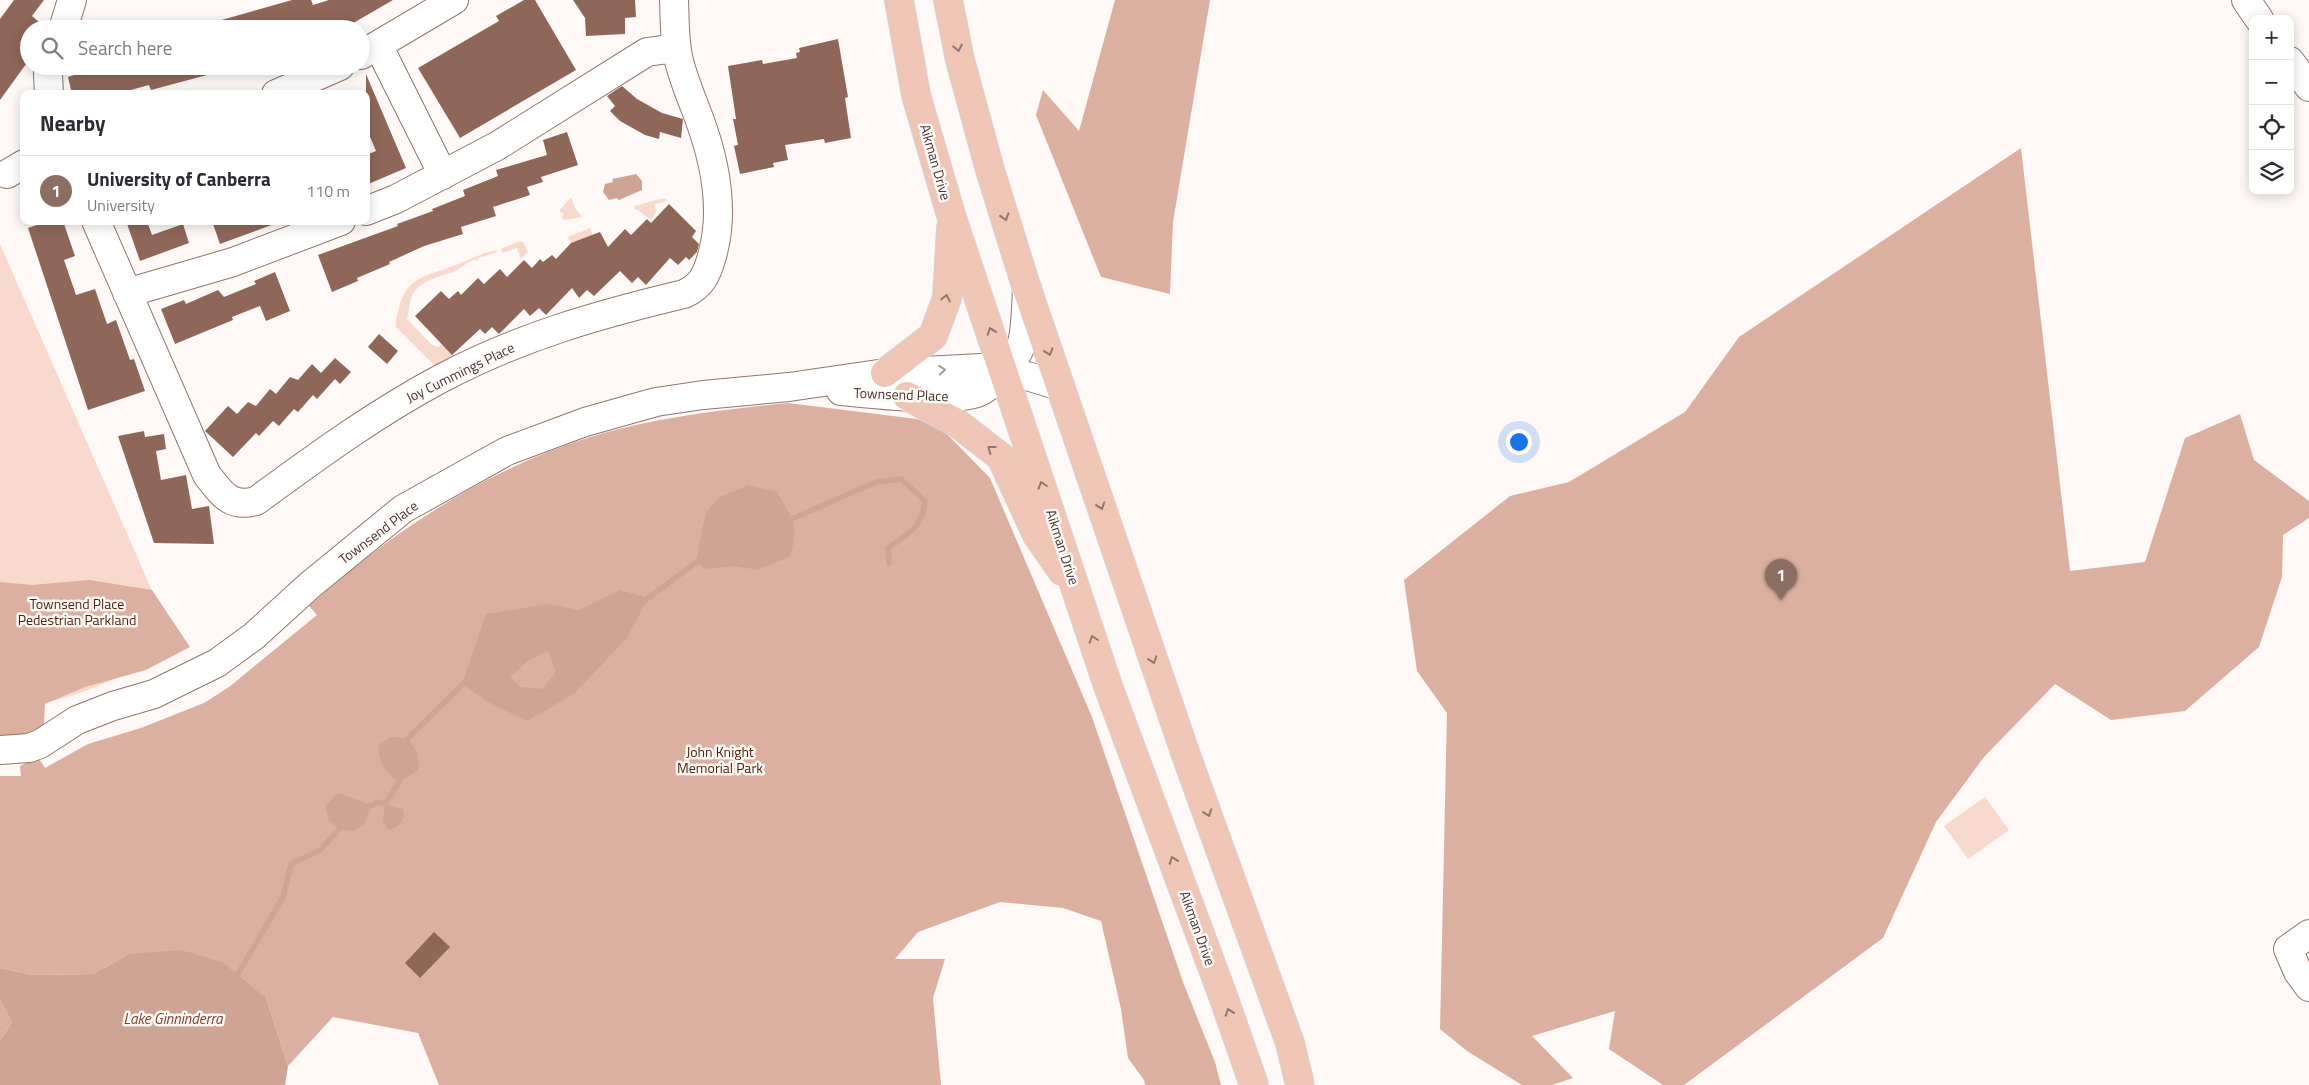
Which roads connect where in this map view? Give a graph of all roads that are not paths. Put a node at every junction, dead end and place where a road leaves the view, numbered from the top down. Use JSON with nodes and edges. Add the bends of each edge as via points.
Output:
{"nodes":[{"id":1,"x":72,"y":0,"type":"edge"},
{"id":2,"x":454,"y":0,"type":"edge"},
{"id":3,"x":674,"y":0,"type":"edge"},
{"id":4,"x":900,"y":0,"type":"edge"},
{"id":5,"x":948,"y":0,"type":"edge"},
{"id":6,"x":2246,"y":0,"type":"edge"},
{"id":7,"x":2256,"y":15,"type":"edge"},
{"id":8,"x":65,"y":20,"type":"edge"},
{"id":9,"x":676,"y":48,"type":"junction"},
{"id":10,"x":370,"y":50,"type":"edge"},
{"id":11,"x":2294,"y":66,"type":"edge"},
{"id":12,"x":48,"y":75,"type":"edge"},
{"id":13,"x":319,"y":75,"type":"edge"},
{"id":14,"x":2309,"y":87,"type":"edge"},
{"id":15,"x":49,"y":90,"type":"edge"},
{"id":16,"x":285,"y":90,"type":"edge"},
{"id":17,"x":443,"y":175,"type":"junction"},
{"id":18,"x":370,"y":209,"type":"edge"},
{"id":19,"x":951,"y":215,"type":"junction"},
{"id":20,"x":98,"y":225,"type":"edge"},
{"id":21,"x":330,"y":225,"type":"edge"},
{"id":22,"x":1027,"y":290,"type":"junction"},
{"id":23,"x":127,"y":293,"type":"junction"},
{"id":24,"x":1005,"y":371,"type":"junction"},
{"id":25,"x":885,"y":373,"type":"junction"},
{"id":26,"x":1060,"y":386,"type":"junction"},
{"id":27,"x":789,"y":387,"type":"junction"},
{"id":28,"x":907,"y":396,"type":"junction"},
{"id":29,"x":1079,"y":595,"type":"junction"},
{"id":30,"x":0,"y":750,"type":"edge"},
{"id":31,"x":2299,"y":941,"type":"edge"},
{"id":32,"x":2309,"y":987,"type":"edge"},
{"id":33,"x":1299,"y":1077,"type":"edge"},
{"id":34,"x":1253,"y":1085,"type":"edge"}],
"edges":[{"from":1,"to":8,"type":"street"},
{"from":2,"to":10,"type":"street"},
{"from":3,"to":9,"type":"street","name":"Joy Cummings Place"},
{"from":4,"to":19,"type":"main road","name":"Aikman Drive","via":[[916,95]]},
{"from":5,"to":22,"type":"main road","one_way":true,"via":[[960,60]]},
{"from":6,"to":7,"type":"street"},
{"from":9,"to":17,"type":"street","via":[[647,52],[497,146]]},
{"from":9,"to":23,"type":"street","name":"Joy Cummings Place","via":[[688,91],[706,136],[716,186],[715,241],[709,268],[699,286],[684,294],[570,323],[502,349],[450,374],[397,404],[256,501],[245,504],[231,502],[207,474]]},
{"from":10,"to":17,"type":"street"},
{"from":11,"to":14,"type":"street"},
{"from":12,"to":15,"type":"street"},
{"from":13,"to":16,"type":"street"},
{"from":17,"to":18,"type":"street"},
{"from":24,"to":19,"type":"main road","name":"Aikman Drive","one_way":true},
{"from":25,"to":19,"type":"main road","one_way":true,"via":[[933,336],[947,298]]},
{"from":20,"to":23,"type":"street","name":"Joy Cummings Place"},
{"from":21,"to":23,"type":"street","via":[[232,262]]},
{"from":22,"to":24,"type":"street","name":"Townsend Place","via":[[1021,345]]},
{"from":22,"to":26,"type":"main road","one_way":true},
{"from":25,"to":24,"type":"street","name":"Townsend Place","one_way":true,"via":[[982,368]]},
{"from":24,"to":26,"type":"street","name":"Townsend Place"},
{"from":24,"to":28,"type":"street","name":"Townsend Place","via":[[979,392],[956,396]]},
{"from":29,"to":24,"type":"main road","name":"Aikman Drive","one_way":true},
{"from":25,"to":27,"type":"street","name":"Townsend Place"},
{"from":26,"to":33,"type":"main road","one_way":true,"via":[[1187,758],[1290,1043]]},
{"from":27,"to":28,"type":"street","name":"Townsend Place"},
{"from":27,"to":30,"type":"street","name":"Townsend Place","via":[[656,402],[585,422],[507,451],[403,509],[254,636],[217,663],[154,694],[77,720],[40,744]]},
{"from":29,"to":28,"type":"main road","one_way":true,"via":[[1037,535],[1001,457],[957,423]]},
{"from":34,"to":29,"type":"main road","name":"Aikman Drive","one_way":true,"via":[[1108,686]]},
{"from":31,"to":32,"type":"street","via":[[2298,972]]}]}
